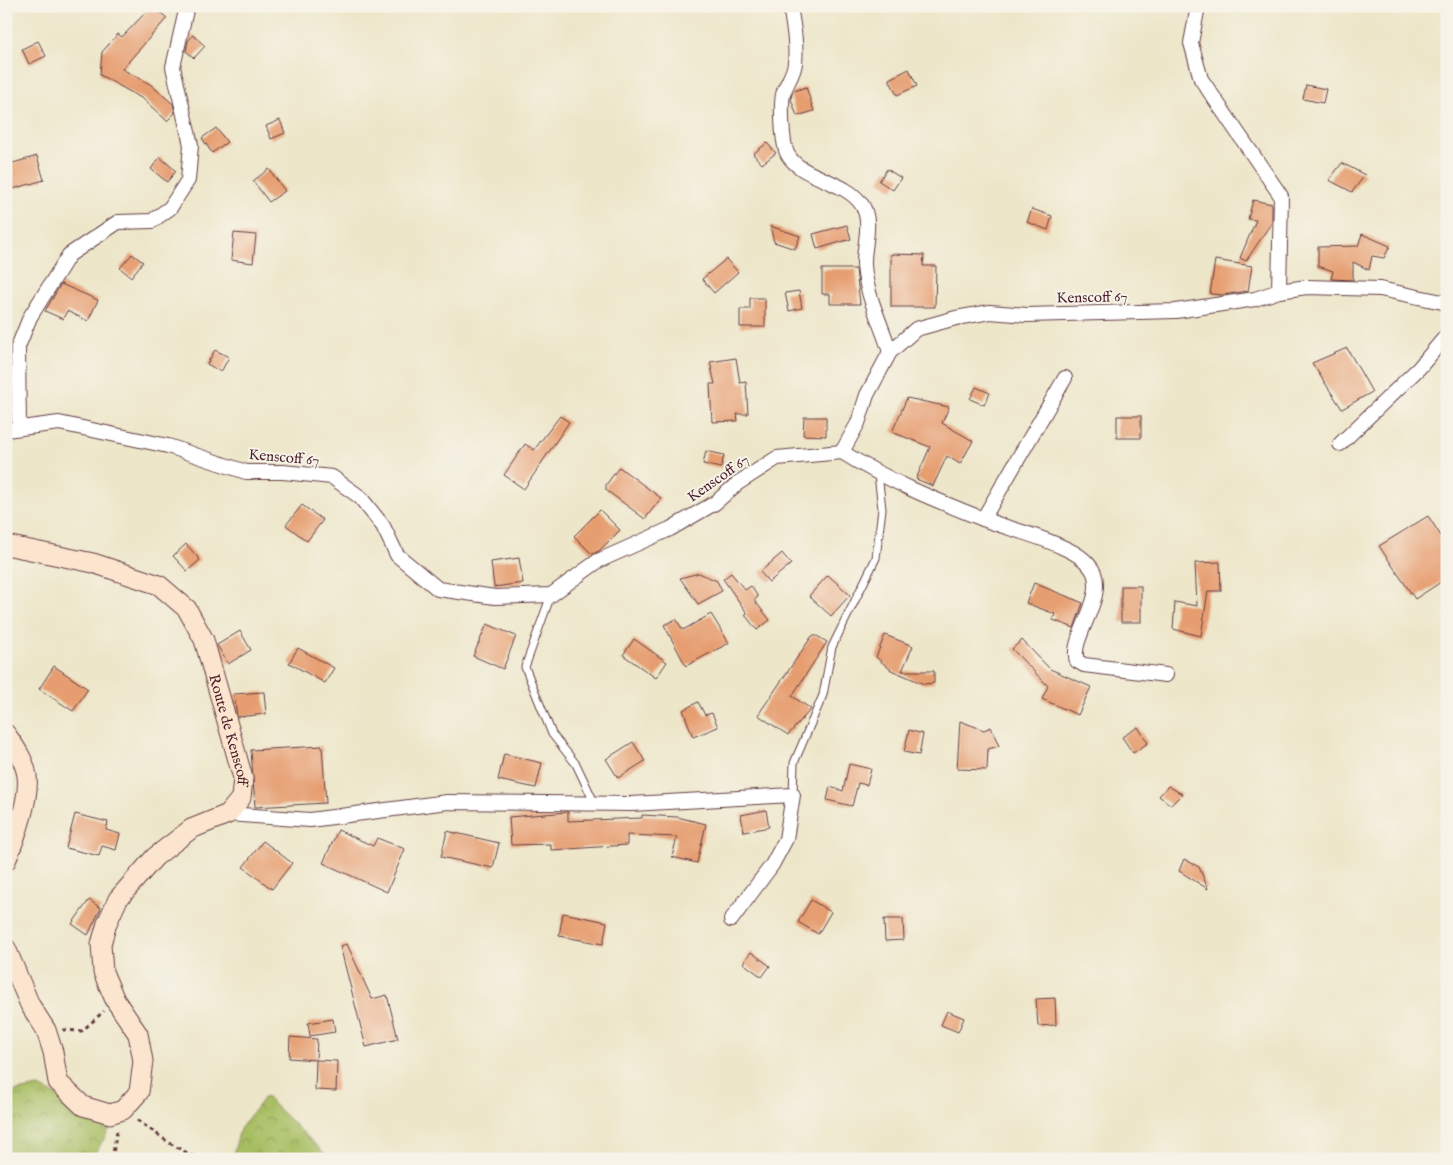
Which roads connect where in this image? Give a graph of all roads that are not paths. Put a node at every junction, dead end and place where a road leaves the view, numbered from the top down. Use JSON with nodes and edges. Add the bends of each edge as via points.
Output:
{"nodes":[{"id":1,"x":188,"y":6,"type":"edge"},
{"id":2,"x":790,"y":6,"type":"edge"},
{"id":3,"x":1198,"y":6,"type":"edge"},
{"id":4,"x":1279,"y":291,"type":"junction"},
{"id":5,"x":1447,"y":303,"type":"edge"},
{"id":6,"x":1447,"y":335,"type":"edge"},
{"id":7,"x":890,"y":352,"type":"junction"},
{"id":8,"x":1064,"y":378,"type":"dead end"},
{"id":9,"x":13,"y":428,"type":"edge"},
{"id":10,"x":1340,"y":444,"type":"dead end"},
{"id":11,"x":842,"y":452,"type":"junction"},
{"id":12,"x":878,"y":474,"type":"junction"},
{"id":13,"x":983,"y":519,"type":"junction"},
{"id":14,"x":6,"y":544,"type":"edge"},
{"id":15,"x":551,"y":594,"type":"junction"},
{"id":16,"x":1166,"y":675,"type":"dead end"},
{"id":17,"x":6,"y":734,"type":"edge"},
{"id":18,"x":793,"y":795,"type":"junction"},
{"id":19,"x":595,"y":804,"type":"junction"},
{"id":20,"x":228,"y":814,"type":"junction"},
{"id":21,"x":6,"y":861,"type":"edge"},
{"id":22,"x":731,"y":920,"type":"dead end"},
{"id":23,"x":6,"y":948,"type":"edge"}],
"edges":[{"from":1,"to":9,"type":"street","via":[[174,67],[190,145],[188,180],[170,208],[152,221],[118,222],[69,255],[30,317],[18,347]]},
{"from":2,"to":7,"type":"street","via":[[796,40],[795,64],[782,104],[788,155],[798,165],[852,193],[863,206],[866,216],[866,287]]},
{"from":3,"to":4,"type":"street","via":[[1191,43],[1201,79],[1281,196]]},
{"from":4,"to":5,"type":"street","name":"Kenscoff 67","via":[[1306,287],[1380,289]]},
{"from":4,"to":7,"type":"street","name":"Kenscoff 67","via":[[1255,299],[1176,311],[1027,315],[990,312],[916,330]]},
{"from":6,"to":10,"type":"street","via":[[1419,368]]},
{"from":7,"to":11,"type":"street","name":"Kenscoff 67"},
{"from":8,"to":13,"type":"street"},
{"from":9,"to":15,"type":"street","name":"Kenscoff 67","via":[[59,423],[168,446],[246,472],[332,477],[360,497],[383,526],[397,555],[438,589],[495,597]]},
{"from":11,"to":12,"type":"street"},
{"from":11,"to":15,"type":"street","name":"Kenscoff 67","via":[[777,458],[738,483],[716,503],[598,561]]},
{"from":12,"to":13,"type":"street"},
{"from":12,"to":18,"type":"lane","via":[[882,509],[876,558],[832,647],[823,695],[794,763]]},
{"from":13,"to":16,"type":"street","via":[[1061,546],[1083,559],[1094,573],[1093,605],[1076,651],[1080,663]]},
{"from":14,"to":20,"type":"main road","name":"Route de Kenscoff","via":[[93,564],[158,585],[186,609],[204,640],[243,778],[241,798]]},
{"from":15,"to":19,"type":"lane","via":[[525,667],[552,734],[576,764]]},
{"from":17,"to":21,"type":"main road","via":[[22,760],[27,777],[24,805]]},
{"from":18,"to":19,"type":"street","via":[[743,800]]},
{"from":18,"to":22,"type":"street","via":[[786,839],[772,866]]},
{"from":19,"to":20,"type":"street","via":[[447,802],[310,820]]},
{"from":20,"to":23,"type":"main road","via":[[191,829],[155,857],[118,899],[107,922],[101,944],[103,972],[115,1000],[138,1034],[143,1061],[139,1092],[122,1110],[110,1114],[83,1106],[58,1082],[46,1030],[30,1005]]}]}
